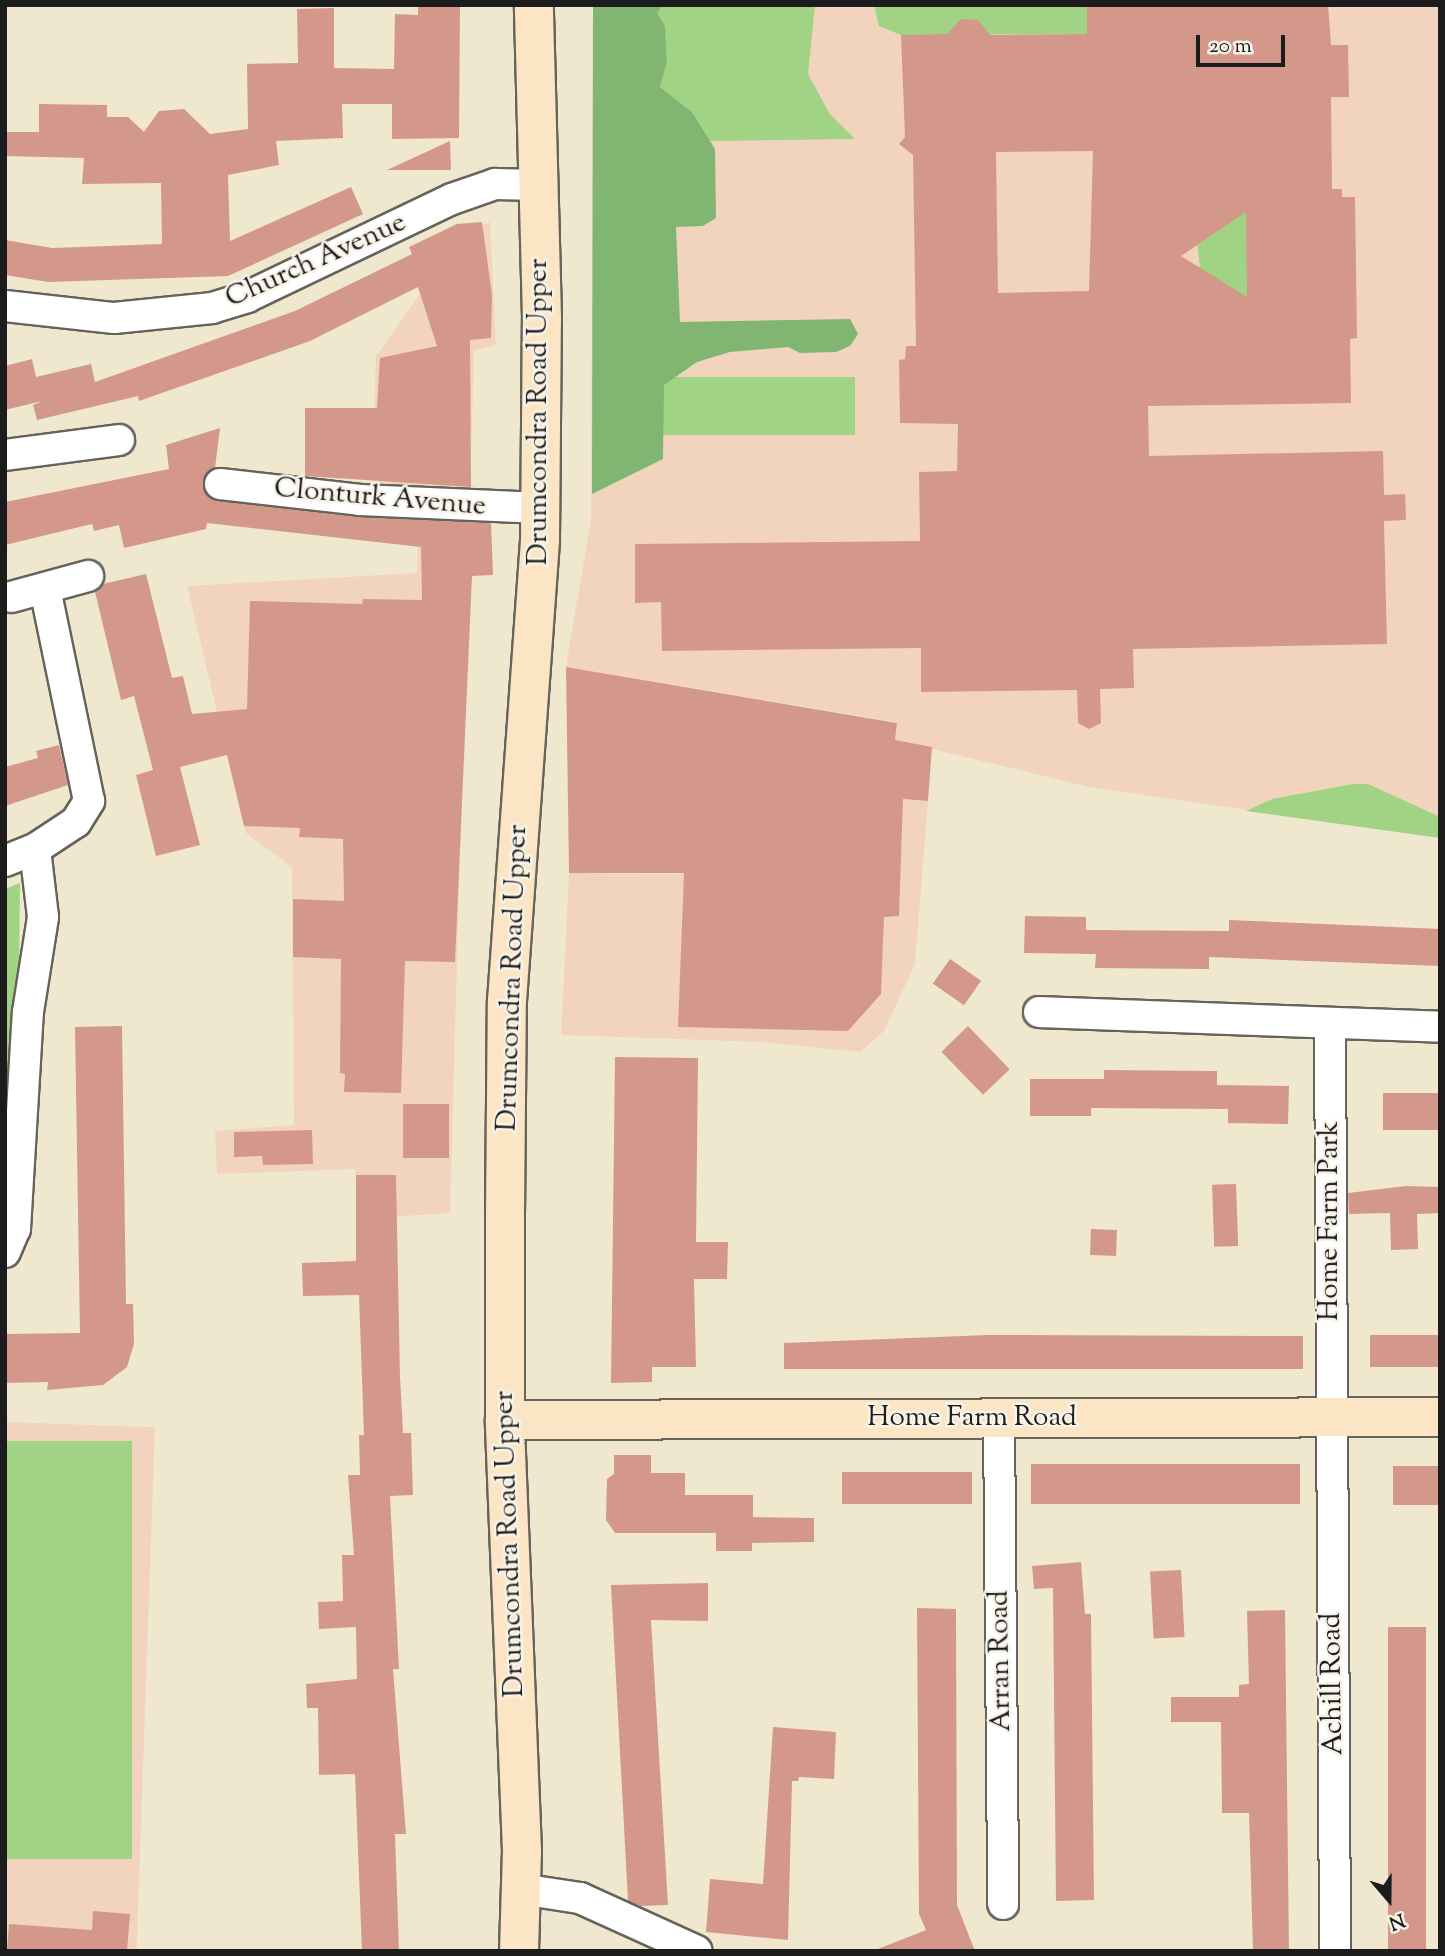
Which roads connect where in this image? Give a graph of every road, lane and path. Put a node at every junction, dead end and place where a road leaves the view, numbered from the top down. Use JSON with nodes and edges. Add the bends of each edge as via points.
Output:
{"nodes":[{"id":1,"x":534,"y":5,"type":"edge"},
{"id":2,"x":539,"y":185,"type":"junction"},
{"id":3,"x":5,"y":306,"type":"edge"},
{"id":4,"x":119,"y":440,"type":"dead end"},
{"id":5,"x":5,"y":455,"type":"edge"},
{"id":6,"x":220,"y":484,"type":"dead end"},
{"id":7,"x":541,"y":508,"type":"junction"},
{"id":8,"x":88,"y":576,"type":"dead end"},
{"id":9,"x":46,"y":589,"type":"junction"},
{"id":10,"x":11,"y":597,"type":"dead end"},
{"id":11,"x":35,"y":849,"type":"junction"},
{"id":12,"x":5,"y":861,"type":"edge"},
{"id":13,"x":1039,"y":1012,"type":"dead end"},
{"id":14,"x":1330,"y":1024,"type":"junction"},
{"id":15,"x":1440,"y":1027,"type":"edge"},
{"id":16,"x":5,"y":1252,"type":"edge"},
{"id":17,"x":1440,"y":1417,"type":"edge"},
{"id":18,"x":999,"y":1418,"type":"junction"},
{"id":19,"x":1331,"y":1418,"type":"junction"},
{"id":20,"x":505,"y":1420,"type":"junction"},
{"id":21,"x":521,"y":1889,"type":"junction"},
{"id":22,"x":1003,"y":1904,"type":"dead end"},
{"id":23,"x":519,"y":1951,"type":"edge"},
{"id":24,"x":697,"y":1951,"type":"edge"},
{"id":25,"x":1335,"y":1951,"type":"edge"}],
"edges":[{"from":1,"to":2,"type":"main road","name":"Drumcondra Road Upper"},
{"from":2,"to":3,"type":"street","name":"Church Avenue","via":[[495,184],[453,199],[247,297],[212,308],[114,318]]},
{"from":2,"to":7,"type":"main road","name":"Drumcondra Road Upper"},
{"from":4,"to":5,"type":"street"},
{"from":6,"to":7,"type":"street","name":"Clonturk Avenue","via":[[360,500]]},
{"from":7,"to":20,"type":"main road","name":"Drumcondra Road Upper","via":[[508,1001]]},
{"from":8,"to":9,"type":"street"},
{"from":9,"to":10,"type":"street"},
{"from":9,"to":11,"type":"street","via":[[89,801],[76,822]]},
{"from":11,"to":12,"type":"street"},
{"from":11,"to":16,"type":"street","via":[[43,917],[28,1012],[15,1229]]},
{"from":13,"to":14,"type":"street"},
{"from":14,"to":15,"type":"street"},
{"from":14,"to":19,"type":"street","name":"Home Farm Park"},
{"from":17,"to":19,"type":"main road","name":"Home Farm Road"},
{"from":18,"to":19,"type":"main road","name":"Home Farm Road"},
{"from":18,"to":20,"type":"main road","name":"Home Farm Road"},
{"from":18,"to":22,"type":"street","name":"Arran Road"},
{"from":19,"to":25,"type":"street","name":"Achill Road"},
{"from":20,"to":21,"type":"main road","name":"Drumcondra Road Upper"},
{"from":21,"to":23,"type":"main road","name":"Drumcondra Road Upper"},
{"from":21,"to":24,"type":"street","via":[[580,1898]]}]}
